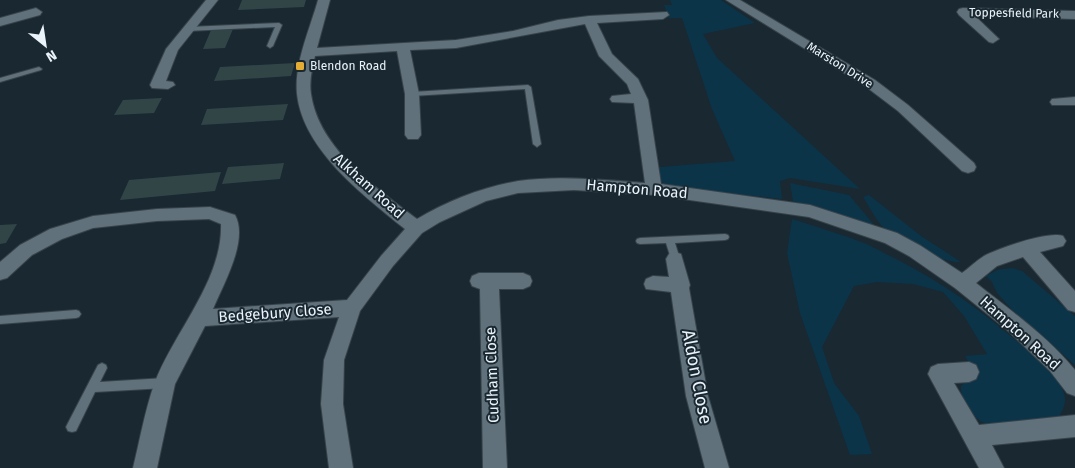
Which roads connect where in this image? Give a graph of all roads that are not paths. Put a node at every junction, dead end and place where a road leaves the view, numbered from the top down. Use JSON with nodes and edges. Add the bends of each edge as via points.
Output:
{"nodes":[{"id":1,"x":212,"y":0,"type":"edge"},
{"id":2,"x":324,"y":0,"type":"edge"},
{"id":3,"x":732,"y":0,"type":"edge"},
{"id":4,"x":36,"y":12,"type":"dead end"},
{"id":5,"x":664,"y":15,"type":"dead end"},
{"id":6,"x":1075,"y":15,"type":"edge"},
{"id":7,"x":589,"y":20,"type":"junction"},
{"id":8,"x":0,"y":22,"type":"edge"},
{"id":9,"x":188,"y":29,"type":"junction"},
{"id":10,"x":992,"y":39,"type":"dead end"},
{"id":11,"x":270,"y":46,"type":"dead end"},
{"id":12,"x":403,"y":46,"type":"junction"},
{"id":13,"x":310,"y":52,"type":"junction"},
{"id":14,"x":39,"y":69,"type":"dead end"},
{"id":15,"x":0,"y":80,"type":"edge"},
{"id":16,"x":168,"y":85,"type":"dead end"},
{"id":17,"x":412,"y":94,"type":"junction"},
{"id":18,"x":640,"y":98,"type":"junction"},
{"id":19,"x":616,"y":99,"type":"dead end"},
{"id":20,"x":1075,"y":101,"type":"edge"},
{"id":21,"x":1057,"y":102,"type":"dead end"},
{"id":22,"x":413,"y":135,"type":"dead end"},
{"id":23,"x":537,"y":144,"type":"dead end"},
{"id":24,"x":968,"y":167,"type":"dead end"},
{"id":25,"x":654,"y":189,"type":"junction"},
{"id":26,"x":416,"y":228,"type":"junction"},
{"id":27,"x":725,"y":237,"type":"dead end"},
{"id":28,"x":640,"y":241,"type":"dead end"},
{"id":29,"x":1057,"y":242,"type":"dead end"},
{"id":30,"x":1026,"y":248,"type":"junction"},
{"id":31,"x":672,"y":249,"type":"junction"},
{"id":32,"x":0,"y":273,"type":"edge"},
{"id":33,"x":523,"y":281,"type":"dead end"},
{"id":34,"x":962,"y":282,"type":"junction"},
{"id":35,"x":653,"y":284,"type":"dead end"},
{"id":36,"x":681,"y":285,"type":"junction"},
{"id":37,"x":1075,"y":304,"type":"edge"},
{"id":38,"x":352,"y":308,"type":"junction"},
{"id":39,"x":76,"y":314,"type":"dead end"},
{"id":40,"x":199,"y":318,"type":"junction"},
{"id":41,"x":0,"y":320,"type":"edge"},
{"id":42,"x":102,"y":368,"type":"dead end"},
{"id":43,"x":969,"y":372,"type":"dead end"},
{"id":44,"x":165,"y":383,"type":"junction"},
{"id":45,"x":1075,"y":386,"type":"edge"},
{"id":46,"x":94,"y":387,"type":"junction"},
{"id":47,"x":1075,"y":426,"type":"edge"},
{"id":48,"x":72,"y":427,"type":"dead end"},
{"id":49,"x":975,"y":436,"type":"junction"},
{"id":50,"x":145,"y":468,"type":"edge"},
{"id":51,"x":341,"y":468,"type":"edge"},
{"id":52,"x":495,"y":468,"type":"edge"},
{"id":53,"x":717,"y":468,"type":"edge"},
{"id":54,"x":992,"y":468,"type":"edge"}],
"edges":[{"from":1,"to":9,"type":"street"},
{"from":2,"to":13,"type":"street","name":"Alkham Road"},
{"from":3,"to":24,"type":"street","name":"Marston Drive","via":[[870,84],[949,141]]},
{"from":4,"to":8,"type":"street","via":[[18,11]]},
{"from":5,"to":7,"type":"street","via":[[643,12]]},
{"from":6,"to":10,"type":"street","name":"Toppesfield Park","via":[[963,12]]},
{"from":7,"to":12,"type":"street","via":[[456,44]]},
{"from":7,"to":18,"type":"street","via":[[606,56],[633,82]]},
{"from":9,"to":11,"type":"lane","via":[[279,26]]},
{"from":9,"to":16,"type":"street","via":[[172,49],[157,85]]},
{"from":12,"to":13,"type":"street"},
{"from":12,"to":17,"type":"street"},
{"from":13,"to":26,"type":"street","name":"Alkham Road","via":[[304,93],[317,133],[336,158]]},
{"from":14,"to":15,"type":"lane"},
{"from":17,"to":22,"type":"street"},
{"from":17,"to":23,"type":"lane","via":[[528,84]]},
{"from":18,"to":19,"type":"street"},
{"from":18,"to":25,"type":"street"},
{"from":20,"to":21,"type":"street"},
{"from":25,"to":26,"type":"street","name":"Hampton Road","via":[[574,184],[518,187],[482,196]]},
{"from":25,"to":34,"type":"street","name":"Hampton Road","via":[[810,211],[891,238]]},
{"from":26,"to":38,"type":"street","name":"Hampton Road"},
{"from":27,"to":31,"type":"lane"},
{"from":28,"to":31,"type":"lane"},
{"from":29,"to":30,"type":"street"},
{"from":30,"to":34,"type":"street","via":[[992,261]]},
{"from":30,"to":37,"type":"street"},
{"from":31,"to":36,"type":"street","name":"Aldon Close"},
{"from":32,"to":40,"type":"street","name":"Bedgebury Close","via":[[26,250],[56,234],[93,222],[210,213],[229,220],[230,239],[224,262]]},
{"from":33,"to":52,"type":"street","name":"Cudham Close","via":[[484,281]]},
{"from":34,"to":45,"type":"street","name":"Hampton Road","via":[[1014,324],[1057,364]]},
{"from":35,"to":36,"type":"street"},
{"from":36,"to":53,"type":"street","name":"Aldon Close","via":[[697,396]]},
{"from":38,"to":40,"type":"street","name":"Bedgebury Close"},
{"from":38,"to":51,"type":"street","name":"Hampton Road","via":[[334,360],[332,404]]},
{"from":39,"to":41,"type":"lane"},
{"from":40,"to":44,"type":"street","name":"Bedgebury Close"},
{"from":42,"to":46,"type":"lane"},
{"from":43,"to":49,"type":"street","via":[[938,374]]},
{"from":44,"to":46,"type":"lane"},
{"from":44,"to":50,"type":"street","name":"Bedgebury Close"},
{"from":46,"to":48,"type":"lane"},
{"from":47,"to":49,"type":"street"},
{"from":49,"to":54,"type":"street"}]}
